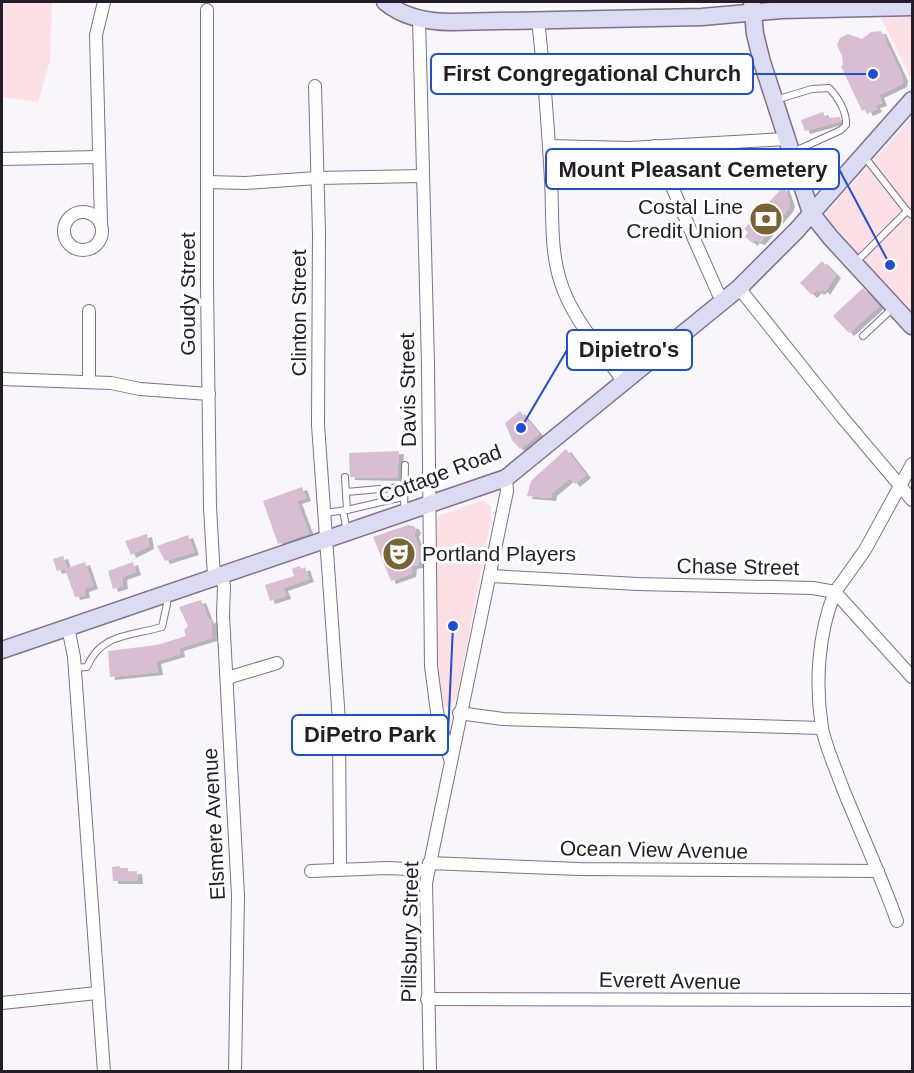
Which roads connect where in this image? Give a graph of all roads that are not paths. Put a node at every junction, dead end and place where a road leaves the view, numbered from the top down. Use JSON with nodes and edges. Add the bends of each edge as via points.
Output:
{"nodes":[{"id":1,"x":104,"y":2,"type":"edge"},
{"id":2,"x":385,"y":2,"type":"edge"},
{"id":3,"x":904,"y":6,"type":"edge"},
{"id":4,"x":752,"y":7,"type":"edge"},
{"id":5,"x":207,"y":10,"type":"dead end"},
{"id":6,"x":419,"y":19,"type":"junction"},
{"id":7,"x":538,"y":20,"type":"junction"},
{"id":8,"x":315,"y":86,"type":"dead end"},
{"id":9,"x":774,"y":100,"type":"junction"},
{"id":10,"x":912,"y":100,"type":"edge"},
{"id":11,"x":549,"y":146,"type":"junction"},
{"id":12,"x":655,"y":146,"type":"junction"},
{"id":13,"x":789,"y":146,"type":"junction"},
{"id":14,"x":864,"y":155,"type":"junction"},
{"id":15,"x":98,"y":157,"type":"junction"},
{"id":16,"x":2,"y":159,"type":"edge"},
{"id":17,"x":423,"y":176,"type":"junction"},
{"id":18,"x":317,"y":178,"type":"junction"},
{"id":19,"x":207,"y":182,"type":"junction"},
{"id":20,"x":99,"y":189,"type":"junction"},
{"id":21,"x":80,"y":212,"type":"junction"},
{"id":22,"x":812,"y":213,"type":"junction"},
{"id":23,"x":910,"y":213,"type":"edge"},
{"id":24,"x":101,"y":223,"type":"junction"},
{"id":25,"x":855,"y":264,"type":"junction"},
{"id":26,"x":739,"y":288,"type":"junction"},
{"id":27,"x":725,"y":300,"type":"junction"},
{"id":28,"x":895,"y":307,"type":"junction"},
{"id":29,"x":89,"y":310,"type":"dead end"},
{"id":30,"x":912,"y":326,"type":"edge"},
{"id":31,"x":863,"y":336,"type":"dead end"},
{"id":32,"x":2,"y":379,"type":"edge"},
{"id":33,"x":623,"y":381,"type":"junction"},
{"id":34,"x":89,"y":382,"type":"junction"},
{"id":35,"x":209,"y":394,"type":"junction"},
{"id":36,"x":912,"y":464,"type":"edge"},
{"id":37,"x":405,"y":465,"type":"dead end"},
{"id":38,"x":345,"y":477,"type":"dead end"},
{"id":39,"x":506,"y":478,"type":"junction"},
{"id":40,"x":900,"y":486,"type":"junction"},
{"id":41,"x":403,"y":487,"type":"junction"},
{"id":42,"x":346,"y":492,"type":"junction"},
{"id":43,"x":912,"y":500,"type":"edge"},
{"id":44,"x":404,"y":505,"type":"junction"},
{"id":45,"x":429,"y":506,"type":"junction"},
{"id":46,"x":345,"y":510,"type":"junction"},
{"id":47,"x":323,"y":513,"type":"junction"},
{"id":48,"x":347,"y":532,"type":"junction"},
{"id":49,"x":326,"y":540,"type":"junction"},
{"id":50,"x":218,"y":576,"type":"junction"},
{"id":51,"x":490,"y":576,"type":"junction"},
{"id":52,"x":835,"y":592,"type":"junction"},
{"id":53,"x":165,"y":594,"type":"junction"},
{"id":54,"x":68,"y":627,"type":"junction"},
{"id":55,"x":2,"y":650,"type":"edge"},
{"id":56,"x":278,"y":663,"type":"dead end"},
{"id":57,"x":75,"y":668,"type":"junction"},
{"id":58,"x":912,"y":677,"type":"edge"},
{"id":59,"x":227,"y":678,"type":"junction"},
{"id":60,"x":459,"y":713,"type":"junction"},
{"id":61,"x":822,"y":728,"type":"junction"},
{"id":62,"x":450,"y":759,"type":"junction"},
{"id":63,"x":428,"y":867,"type":"junction"},
{"id":64,"x":340,"y":870,"type":"junction"},
{"id":65,"x":311,"y":871,"type":"dead end"},
{"id":66,"x":878,"y":871,"type":"junction"},
{"id":67,"x":897,"y":921,"type":"dead end"},
{"id":68,"x":97,"y":993,"type":"junction"},
{"id":69,"x":427,"y":999,"type":"junction"},
{"id":70,"x":912,"y":1000,"type":"edge"},
{"id":71,"x":2,"y":1003,"type":"edge"},
{"id":72,"x":104,"y":1071,"type":"edge"},
{"id":73,"x":235,"y":1071,"type":"edge"},
{"id":74,"x":430,"y":1071,"type":"edge"}],
"edges":[{"from":1,"to":15,"type":"street","via":[[96,35]]},
{"from":2,"to":6,"type":"street"},
{"from":3,"to":4,"type":"street","via":[[782,10]]},
{"from":4,"to":7,"type":"street","via":[[702,17]]},
{"from":4,"to":9,"type":"street","via":[[755,34]]},
{"from":5,"to":19,"type":"street","name":"Goudy Street"},
{"from":6,"to":7,"type":"street"},
{"from":6,"to":17,"type":"street","name":"Davis Street"},
{"from":7,"to":11,"type":"street"},
{"from":8,"to":18,"type":"street","name":"Clinton Street"},
{"from":9,"to":13,"type":"street"},
{"from":9,"to":13,"type":"lane","via":[[829,88],[846,118],[841,130]]},
{"from":10,"to":14,"type":"street","name":"Cottage Road"},
{"from":11,"to":12,"type":"street"},
{"from":11,"to":33,"type":"street","via":[[553,235],[560,281],[578,319]]},
{"from":12,"to":13,"type":"street"},
{"from":12,"to":27,"type":"street","via":[[718,293]]},
{"from":13,"to":22,"type":"street"},
{"from":14,"to":22,"type":"street","name":"Cottage Road"},
{"from":14,"to":23,"type":"lane"},
{"from":15,"to":16,"type":"street"},
{"from":15,"to":20,"type":"street"},
{"from":17,"to":18,"type":"street"},
{"from":17,"to":45,"type":"street","name":"Davis Street"},
{"from":18,"to":19,"type":"street"},
{"from":18,"to":47,"type":"street","name":"Clinton Street","via":[[318,425]]},
{"from":19,"to":35,"type":"street","name":"Goudy Street"},
{"from":20,"to":21,"type":"street"},
{"from":20,"to":24,"type":"street"},
{"from":21,"to":24,"type":"street","via":[[93,214]]},
{"from":21,"to":24,"type":"street","via":[[65,224],[64,236],[72,246],[84,250],[95,246],[102,235]]},
{"from":22,"to":25,"type":"street"},
{"from":22,"to":26,"type":"street","name":"Cottage Road"},
{"from":23,"to":25,"type":"lane"},
{"from":25,"to":28,"type":"street"},
{"from":26,"to":27,"type":"street","name":"Cottage Road"},
{"from":26,"to":40,"type":"street"},
{"from":27,"to":33,"type":"street","name":"Cottage Road"},
{"from":28,"to":30,"type":"street"},
{"from":28,"to":31,"type":"lane"},
{"from":29,"to":34,"type":"street"},
{"from":32,"to":34,"type":"street"},
{"from":33,"to":39,"type":"street","name":"Cottage Road"},
{"from":34,"to":35,"type":"street"},
{"from":35,"to":50,"type":"street","name":"Goudy Street"},
{"from":36,"to":40,"type":"street"},
{"from":37,"to":41,"type":"lane"},
{"from":38,"to":42,"type":"lane"},
{"from":39,"to":45,"type":"street","name":"Cottage Road"},
{"from":39,"to":51,"type":"street","name":"Pillsbury Street","via":[[507,491]]},
{"from":40,"to":43,"type":"street"},
{"from":40,"to":52,"type":"street","via":[[865,550]]},
{"from":41,"to":42,"type":"lane"},
{"from":41,"to":44,"type":"lane"},
{"from":42,"to":46,"type":"lane"},
{"from":44,"to":45,"type":"street","name":"Cottage Road"},
{"from":44,"to":46,"type":"lane"},
{"from":44,"to":48,"type":"street","name":"Cottage Road"},
{"from":45,"to":62,"type":"street","name":"Davis Street","via":[[431,666]]},
{"from":46,"to":47,"type":"lane"},
{"from":46,"to":48,"type":"lane"},
{"from":47,"to":49,"type":"street","name":"Clinton Street"},
{"from":48,"to":49,"type":"street","name":"Cottage Road"},
{"from":49,"to":50,"type":"street","name":"Cottage Road"},
{"from":49,"to":64,"type":"street","name":"Clinton Street","via":[[339,721]]},
{"from":50,"to":53,"type":"street","name":"Cottage Road"},
{"from":50,"to":59,"type":"street","name":"Elsmere Avenue","via":[[224,586]]},
{"from":51,"to":52,"type":"street","name":"Chase Street"},
{"from":51,"to":60,"type":"street","name":"Pillsbury Street"},
{"from":52,"to":58,"type":"street"},
{"from":52,"to":61,"type":"street","via":[[823,627]]},
{"from":53,"to":54,"type":"street","name":"Cottage Road"},
{"from":53,"to":57,"type":"lane","via":[[162,627],[108,640],[98,646],[87,667]]},
{"from":54,"to":55,"type":"street","name":"Cottage Road"},
{"from":54,"to":57,"type":"street"},
{"from":56,"to":59,"type":"street"},
{"from":57,"to":68,"type":"street"},
{"from":59,"to":73,"type":"street","name":"Elsmere Avenue","via":[[238,895]]},
{"from":60,"to":61,"type":"street","via":[[503,719]]},
{"from":60,"to":62,"type":"street","name":"Pillsbury Street"},
{"from":61,"to":66,"type":"street"},
{"from":62,"to":63,"type":"street","name":"Pillsbury Street"},
{"from":63,"to":64,"type":"street","name":"Ocean View Avenue"},
{"from":63,"to":66,"type":"street","name":"Ocean View Avenue"},
{"from":63,"to":69,"type":"street","name":"Pillsbury Street"},
{"from":64,"to":65,"type":"street","name":"Ocean View Avenue"},
{"from":66,"to":67,"type":"street"},
{"from":68,"to":71,"type":"street"},
{"from":68,"to":72,"type":"street"},
{"from":69,"to":70,"type":"street","name":"Everett Avenue"},
{"from":69,"to":74,"type":"street","name":"Pillsbury Street"}]}
